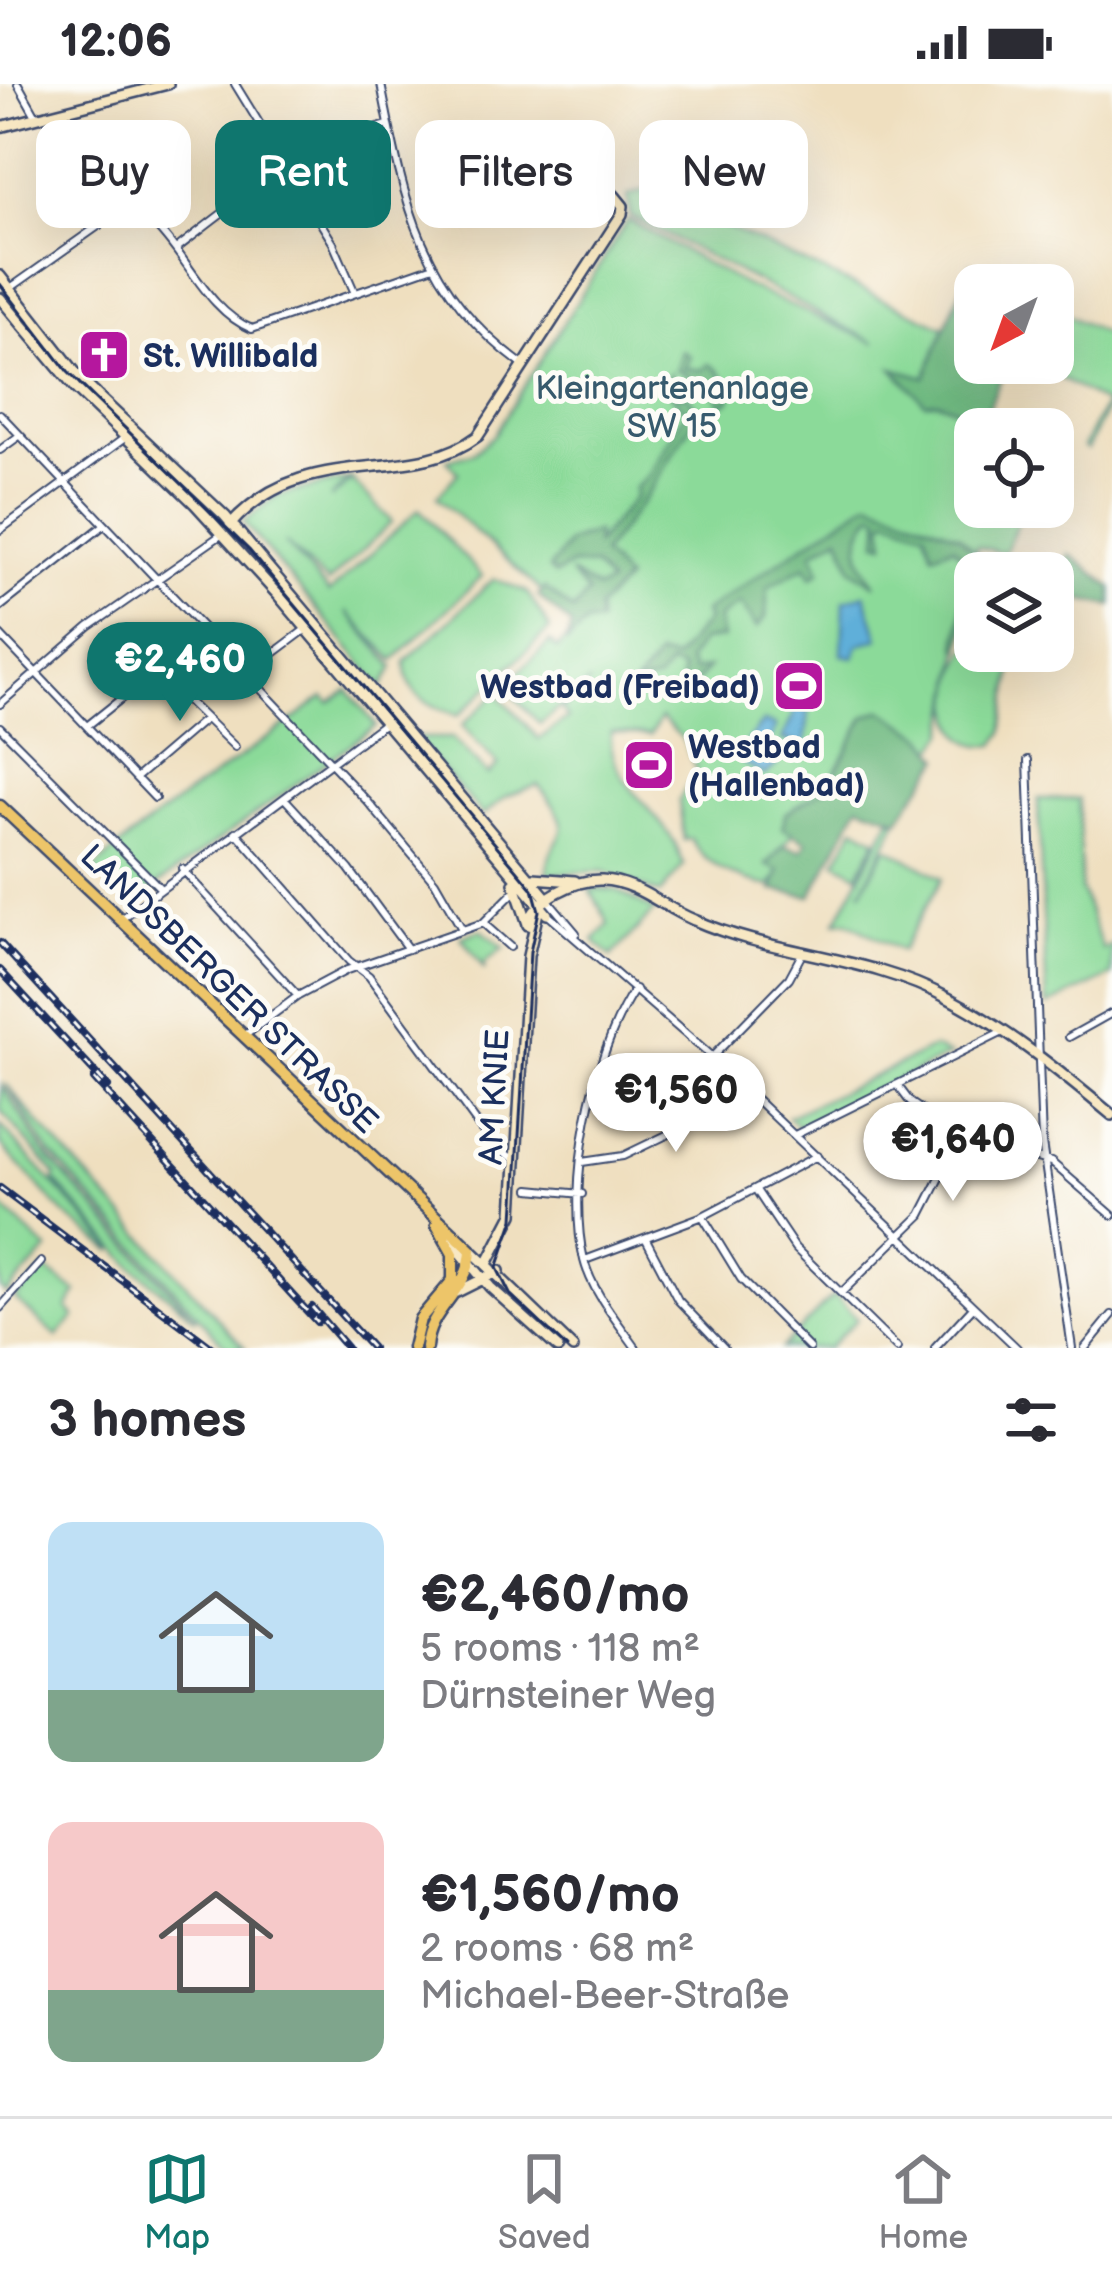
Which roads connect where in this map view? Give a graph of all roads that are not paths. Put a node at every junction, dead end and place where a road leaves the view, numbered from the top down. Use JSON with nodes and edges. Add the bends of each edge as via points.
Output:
{"nodes":[{"id":1,"x":18,"y":84,"type":"edge"},
{"id":2,"x":168,"y":84,"type":"edge"},
{"id":3,"x":235,"y":84,"type":"edge"},
{"id":4,"x":381,"y":84,"type":"edge"},
{"id":5,"x":137,"y":89,"type":"edge"},
{"id":6,"x":54,"y":112,"type":"junction"},
{"id":7,"x":36,"y":116,"type":"junction"},
{"id":8,"x":60,"y":120,"type":"edge"},
{"id":9,"x":257,"y":120,"type":"edge"},
{"id":10,"x":387,"y":120,"type":"edge"},
{"id":11,"x":0,"y":127,"type":"edge"},
{"id":12,"x":391,"y":141,"type":"edge"},
{"id":13,"x":615,"y":196,"type":"edge"},
{"id":14,"x":215,"y":219,"type":"edge"},
{"id":15,"x":615,"y":225,"type":"edge"},
{"id":16,"x":95,"y":228,"type":"edge"},
{"id":17,"x":157,"y":228,"type":"edge"},
{"id":18,"x":323,"y":228,"type":"edge"},
{"id":19,"x":613,"y":228,"type":"edge"},
{"id":20,"x":175,"y":249,"type":"junction"},
{"id":21,"x":431,"y":267,"type":"junction"},
{"id":22,"x":0,"y":276,"type":"edge"},
{"id":23,"x":9,"y":289,"type":"junction"},
{"id":24,"x":354,"y":291,"type":"junction"},
{"id":25,"x":0,"y":298,"type":"edge"},
{"id":26,"x":527,"y":368,"type":"junction"},
{"id":27,"x":0,"y":414,"type":"edge"},
{"id":28,"x":19,"y":436,"type":"junction"},
{"id":29,"x":125,"y":437,"type":"junction"},
{"id":30,"x":0,"y":450,"type":"edge"},
{"id":31,"x":64,"y":482,"type":"junction"},
{"id":32,"x":232,"y":523,"type":"junction"},
{"id":33,"x":104,"y":525,"type":"junction"},
{"id":34,"x":0,"y":530,"type":"edge"},
{"id":35,"x":222,"y":533,"type":"junction"},
{"id":36,"x":155,"y":578,"type":"junction"},
{"id":37,"x":0,"y":607,"type":"edge"},
{"id":38,"x":307,"y":628,"type":"junction"},
{"id":39,"x":206,"y":631,"type":"junction"},
{"id":40,"x":0,"y":635,"type":"edge"},
{"id":41,"x":156,"y":670,"type":"junction"},
{"id":42,"x":35,"y":673,"type":"junction"},
{"id":43,"x":246,"y":674,"type":"junction"},
{"id":44,"x":0,"y":704,"type":"edge"},
{"id":45,"x":205,"y":719,"type":"junction"},
{"id":46,"x":386,"y":722,"type":"junction"},
{"id":47,"x":87,"y":726,"type":"junction"},
{"id":48,"x":0,"y":727,"type":"edge"},
{"id":49,"x":235,"y":747,"type":"dead end"},
{"id":50,"x":1028,"y":760,"type":"dead end"},
{"id":51,"x":329,"y":761,"type":"junction"},
{"id":52,"x":136,"y":778,"type":"junction"},
{"id":53,"x":155,"y":798,"type":"dead end"},
{"id":54,"x":285,"y":799,"type":"junction"},
{"id":55,"x":0,"y":806,"type":"edge"},
{"id":56,"x":236,"y":832,"type":"junction"},
{"id":57,"x":182,"y":869,"type":"junction"},
{"id":58,"x":533,"y":878,"type":"junction"},
{"id":59,"x":585,"y":881,"type":"junction"},
{"id":60,"x":514,"y":884,"type":"junction"},
{"id":61,"x":159,"y":887,"type":"junction"},
{"id":62,"x":542,"y":906,"type":"junction"},
{"id":63,"x":120,"y":920,"type":"junction"},
{"id":64,"x":483,"y":923,"type":"junction"},
{"id":65,"x":528,"y":925,"type":"junction"},
{"id":66,"x":462,"y":929,"type":"junction"},
{"id":67,"x":586,"y":945,"type":"junction"},
{"id":68,"x":530,"y":946,"type":"junction"},
{"id":69,"x":510,"y":947,"type":"dead end"},
{"id":70,"x":408,"y":949,"type":"junction"},
{"id":71,"x":803,"y":950,"type":"junction"},
{"id":72,"x":357,"y":966,"type":"junction"},
{"id":73,"x":635,"y":989,"type":"junction"},
{"id":74,"x":298,"y":996,"type":"junction"},
{"id":75,"x":1112,"y":1012,"type":"edge"},
{"id":76,"x":1005,"y":1029,"type":"junction"},
{"id":77,"x":242,"y":1037,"type":"junction"},
{"id":78,"x":1069,"y":1037,"type":"dead end"},
{"id":79,"x":1041,"y":1056,"type":"junction"},
{"id":80,"x":712,"y":1057,"type":"junction"},
{"id":81,"x":602,"y":1060,"type":"junction"},
{"id":82,"x":898,"y":1086,"type":"junction"},
{"id":83,"x":752,"y":1094,"type":"junction"},
{"id":84,"x":1112,"y":1115,"type":"edge"},
{"id":85,"x":680,"y":1130,"type":"junction"},
{"id":86,"x":794,"y":1135,"type":"junction"},
{"id":87,"x":961,"y":1137,"type":"junction"},
{"id":88,"x":817,"y":1156,"type":"junction"},
{"id":89,"x":1044,"y":1158,"type":"junction"},
{"id":90,"x":516,"y":1160,"type":"junction"},
{"id":91,"x":582,"y":1162,"type":"junction"},
{"id":92,"x":530,"y":1189,"type":"dead end"},
{"id":93,"x":756,"y":1190,"type":"junction"},
{"id":94,"x":582,"y":1195,"type":"junction"},
{"id":95,"x":423,"y":1209,"type":"junction"},
{"id":96,"x":1112,"y":1215,"type":"edge"},
{"id":97,"x":703,"y":1216,"type":"junction"},
{"id":98,"x":441,"y":1231,"type":"junction"},
{"id":99,"x":899,"y":1238,"type":"junction"},
{"id":100,"x":646,"y":1241,"type":"junction"},
{"id":101,"x":478,"y":1259,"type":"junction"},
{"id":102,"x":584,"y":1260,"type":"junction"},
{"id":103,"x":41,"y":1262,"type":"dead end"},
{"id":104,"x":499,"y":1271,"type":"junction"},
{"id":105,"x":482,"y":1278,"type":"junction"},
{"id":106,"x":455,"y":1286,"type":"junction"},
{"id":107,"x":841,"y":1293,"type":"junction"},
{"id":108,"x":0,"y":1307,"type":"edge"},
{"id":109,"x":973,"y":1307,"type":"junction"},
{"id":110,"x":1112,"y":1316,"type":"edge"},
{"id":111,"x":413,"y":1348,"type":"edge"},
{"id":112,"x":426,"y":1348,"type":"edge"},
{"id":113,"x":558,"y":1348,"type":"edge"},
{"id":114,"x":573,"y":1348,"type":"edge"},
{"id":115,"x":637,"y":1348,"type":"edge"},
{"id":116,"x":724,"y":1348,"type":"edge"},
{"id":117,"x":809,"y":1348,"type":"edge"},
{"id":118,"x":897,"y":1348,"type":"edge"},
{"id":119,"x":934,"y":1348,"type":"edge"},
{"id":120,"x":1017,"y":1348,"type":"edge"},
{"id":121,"x":1072,"y":1348,"type":"edge"},
{"id":122,"x":1085,"y":1348,"type":"edge"}],
"edges":[{"from":1,"to":7,"type":"street"},
{"from":2,"to":5,"type":"main road"},
{"from":3,"to":9,"type":"street"},
{"from":4,"to":10,"type":"street"},
{"from":5,"to":6,"type":"main road"},
{"from":6,"to":7,"type":"main road"},
{"from":6,"to":8,"type":"street"},
{"from":7,"to":11,"type":"main road"},
{"from":12,"to":21,"type":"street"},
{"from":13,"to":15,"type":"main road","via":[[624,210]]},
{"from":14,"to":20,"type":"street"},
{"from":16,"to":23,"type":"street"},
{"from":17,"to":20,"type":"street"},
{"from":18,"to":24,"type":"street"},
{"from":19,"to":26,"type":"main road"},
{"from":20,"to":24,"type":"street","via":[[227,313],[258,330]]},
{"from":21,"to":24,"type":"street"},
{"from":21,"to":26,"type":"street","via":[[466,317]]},
{"from":22,"to":23,"type":"main road"},
{"from":23,"to":32,"type":"main road","via":[[82,382]]},
{"from":25,"to":29,"type":"main road"},
{"from":26,"to":32,"type":"main road","via":[[470,442],[299,478],[259,496]]},
{"from":27,"to":28,"type":"street"},
{"from":28,"to":30,"type":"street"},
{"from":28,"to":31,"type":"street"},
{"from":29,"to":31,"type":"street"},
{"from":29,"to":35,"type":"main road"},
{"from":31,"to":33,"type":"street"},
{"from":31,"to":34,"type":"street"},
{"from":32,"to":35,"type":"main road"},
{"from":32,"to":58,"type":"main road"},
{"from":33,"to":36,"type":"street"},
{"from":33,"to":37,"type":"street"},
{"from":35,"to":36,"type":"street"},
{"from":35,"to":38,"type":"main road"},
{"from":36,"to":39,"type":"street"},
{"from":36,"to":42,"type":"street"},
{"from":38,"to":43,"type":"street"},
{"from":38,"to":46,"type":"main road"},
{"from":39,"to":41,"type":"street"},
{"from":39,"to":43,"type":"street"},
{"from":40,"to":42,"type":"street"},
{"from":41,"to":45,"type":"street"},
{"from":41,"to":47,"type":"street"},
{"from":42,"to":44,"type":"street"},
{"from":42,"to":47,"type":"street"},
{"from":43,"to":51,"type":"street"},
{"from":45,"to":49,"type":"street"},
{"from":45,"to":52,"type":"street"},
{"from":46,"to":51,"type":"street"},
{"from":46,"to":60,"type":"main road"},
{"from":47,"to":52,"type":"street"},
{"from":48,"to":61,"type":"street"},
{"from":50,"to":79,"type":"street"},
{"from":51,"to":54,"type":"street"},
{"from":51,"to":66,"type":"street","via":[[432,878]]},
{"from":52,"to":53,"type":"street"},
{"from":54,"to":56,"type":"street"},
{"from":54,"to":70,"type":"street"},
{"from":55,"to":63,"type":"main road","name":"LANDSBERGER STRASSE"},
{"from":56,"to":57,"type":"street"},
{"from":56,"to":72,"type":"street"},
{"from":57,"to":61,"type":"street"},
{"from":57,"to":74,"type":"street"},
{"from":58,"to":59,"type":"main road"},
{"from":58,"to":62,"type":"main road"},
{"from":59,"to":62,"type":"main road"},
{"from":59,"to":71,"type":"main road","via":[[626,884],[692,920]]},
{"from":60,"to":62,"type":"main road"},
{"from":60,"to":64,"type":"street"},
{"from":60,"to":65,"type":"main road","name":"AM KNIE"},
{"from":61,"to":63,"type":"street"},
{"from":62,"to":65,"type":"main road"},
{"from":62,"to":67,"type":"street"},
{"from":62,"to":67,"type":"street"},
{"from":62,"to":68,"type":"main road","name":"AM KNIE"},
{"from":63,"to":77,"type":"main road","name":"LANDSBERGER STRASSE"},
{"from":64,"to":66,"type":"street"},
{"from":64,"to":69,"type":"street"},
{"from":65,"to":68,"type":"main road","name":"AM KNIE"},
{"from":66,"to":70,"type":"street"},
{"from":67,"to":73,"type":"street"},
{"from":68,"to":90,"type":"main road","name":"AM KNIE"},
{"from":70,"to":72,"type":"street"},
{"from":71,"to":76,"type":"main road","via":[[910,980]]},
{"from":71,"to":80,"type":"street","via":[[789,978]]},
{"from":72,"to":74,"type":"street"},
{"from":72,"to":90,"type":"street","via":[[492,1144]]},
{"from":73,"to":80,"type":"street"},
{"from":73,"to":81,"type":"street"},
{"from":74,"to":77,"type":"street"},
{"from":75,"to":78,"type":"street"},
{"from":76,"to":79,"type":"main road"},
{"from":76,"to":82,"type":"street"},
{"from":77,"to":95,"type":"main road","name":"LANDSBERGER STRASSE"},
{"from":79,"to":84,"type":"main road"},
{"from":79,"to":89,"type":"street"},
{"from":80,"to":83,"type":"street"},
{"from":81,"to":85,"type":"street"},
{"from":81,"to":91,"type":"street"},
{"from":82,"to":86,"type":"street"},
{"from":82,"to":87,"type":"street"},
{"from":83,"to":85,"type":"street"},
{"from":83,"to":86,"type":"street"},
{"from":85,"to":91,"type":"street","via":[[623,1156]]},
{"from":86,"to":88,"type":"street"},
{"from":87,"to":89,"type":"street"},
{"from":87,"to":99,"type":"street","via":[[941,1182]]},
{"from":88,"to":93,"type":"street"},
{"from":88,"to":99,"type":"street"},
{"from":89,"to":96,"type":"street"},
{"from":89,"to":121,"type":"street"},
{"from":90,"to":101,"type":"main road","name":"AM KNIE","via":[[512,1218],[497,1247]]},
{"from":91,"to":94,"type":"street"},
{"from":92,"to":94,"type":"street","name":"AM KNIE"},
{"from":93,"to":97,"type":"street"},
{"from":93,"to":107,"type":"street","via":[[795,1248]]},
{"from":94,"to":102,"type":"street"},
{"from":95,"to":98,"type":"main road","name":"LANDSBERGER STRASSE"},
{"from":95,"to":101,"type":"main road","name":"LANDSBERGER STRASSE"},
{"from":97,"to":100,"type":"street"},
{"from":97,"to":117,"type":"street","via":[[741,1279]]},
{"from":98,"to":101,"type":"main road","name":"LANDSBERGER STRASSE"},
{"from":98,"to":106,"type":"main road"},
{"from":99,"to":107,"type":"street"},
{"from":99,"to":109,"type":"street"},
{"from":100,"to":102,"type":"street"},
{"from":100,"to":116,"type":"street","via":[[678,1300]]},
{"from":101,"to":104,"type":"main road","name":"LANDSBERGER STRASSE"},
{"from":101,"to":105,"type":"main road","name":"LANDSBERGER STRASSE"},
{"from":101,"to":106,"type":"main road"},
{"from":102,"to":115,"type":"street"},
{"from":103,"to":108,"type":"street"},
{"from":104,"to":105,"type":"main road"},
{"from":104,"to":114,"type":"main road","name":"LANDSBERGER STRASSE"},
{"from":105,"to":106,"type":"main road"},
{"from":105,"to":113,"type":"main road","name":"LANDSBERGER STRASSE"},
{"from":106,"to":111,"type":"main road","via":[[420,1319]]},
{"from":106,"to":112,"type":"main road"},
{"from":107,"to":118,"type":"street"},
{"from":109,"to":119,"type":"street"},
{"from":109,"to":120,"type":"street"},
{"from":110,"to":122,"type":"street"}]}
